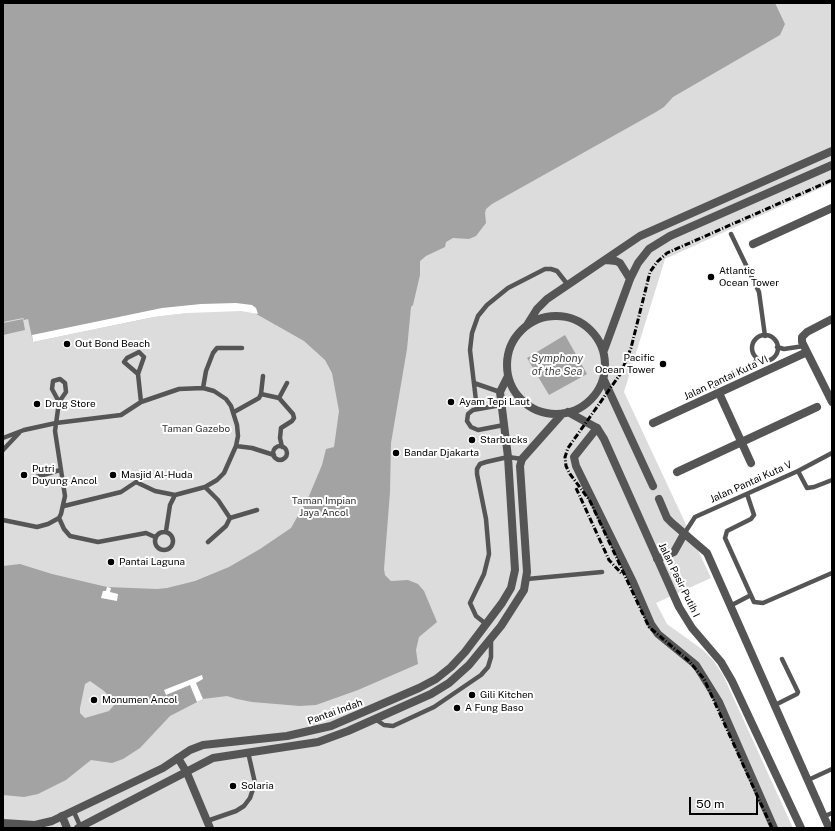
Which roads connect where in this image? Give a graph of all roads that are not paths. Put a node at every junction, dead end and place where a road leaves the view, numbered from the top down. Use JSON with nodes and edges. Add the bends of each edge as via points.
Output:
{"nodes":[{"id":1,"x":832,"y":151,"type":"edge"},
{"id":2,"x":832,"y":165,"type":"edge"},
{"id":3,"x":832,"y":208,"type":"edge"},
{"id":4,"x":731,"y":234,"type":"dead end"},
{"id":5,"x":753,"y":244,"type":"dead end"},
{"id":6,"x":606,"y":260,"type":"junction"},
{"id":7,"x":630,"y":279,"type":"junction"},
{"id":8,"x":568,"y":285,"type":"junction"},
{"id":9,"x":832,"y":320,"type":"edge"},
{"id":10,"x":527,"y":325,"type":"junction"},
{"id":11,"x":765,"y":336,"type":"junction"},
{"id":12,"x":777,"y":347,"type":"junction"},
{"id":13,"x":242,"y":348,"type":"dead end"},
{"id":14,"x":806,"y":349,"type":"junction"},
{"id":15,"x":604,"y":350,"type":"junction"},
{"id":16,"x":758,"y":359,"type":"junction"},
{"id":17,"x":138,"y":374,"type":"junction"},
{"id":18,"x":263,"y":376,"type":"dead end"},
{"id":19,"x":508,"y":376,"type":"junction"},
{"id":20,"x":604,"y":380,"type":"junction"},
{"id":21,"x":287,"y":383,"type":"dead end"},
{"id":22,"x":474,"y":383,"type":"junction"},
{"id":23,"x":203,"y":388,"type":"junction"},
{"id":24,"x":717,"y":389,"type":"junction"},
{"id":25,"x":500,"y":392,"type":"junction"},
{"id":26,"x":262,"y":394,"type":"junction"},
{"id":27,"x":280,"y":398,"type":"junction"},
{"id":28,"x":59,"y":402,"type":"junction"},
{"id":29,"x":141,"y":402,"type":"junction"},
{"id":30,"x":832,"y":402,"type":"edge"},
{"id":31,"x":501,"y":405,"type":"junction"},
{"id":32,"x":817,"y":407,"type":"dead end"},
{"id":33,"x":477,"y":409,"type":"junction"},
{"id":34,"x":234,"y":412,"type":"junction"},
{"id":35,"x":565,"y":413,"type":"junction"},
{"id":36,"x":56,"y":423,"type":"junction"},
{"id":37,"x":653,"y":423,"type":"dead end"},
{"id":38,"x":504,"y":425,"type":"junction"},
{"id":39,"x":597,"y":428,"type":"junction"},
{"id":40,"x":20,"y":432,"type":"junction"},
{"id":41,"x":3,"y":438,"type":"edge"},
{"id":42,"x":741,"y":442,"type":"junction"},
{"id":43,"x":236,"y":446,"type":"junction"},
{"id":44,"x":282,"y":447,"type":"junction"},
{"id":45,"x":3,"y":450,"type":"edge"},
{"id":46,"x":832,"y":453,"type":"edge"},
{"id":47,"x":274,"y":455,"type":"junction"},
{"id":48,"x":508,"y":457,"type":"junction"},
{"id":49,"x":522,"y":459,"type":"junction"},
{"id":50,"x":751,"y":463,"type":"dead end"},
{"id":51,"x":60,"y":470,"type":"junction"},
{"id":52,"x":798,"y":471,"type":"junction"},
{"id":53,"x":677,"y":472,"type":"dead end"},
{"id":54,"x":33,"y":478,"type":"dead end"},
{"id":55,"x":832,"y":480,"type":"edge"},
{"id":56,"x":653,"y":486,"type":"tunnel mouth"},
{"id":57,"x":205,"y":487,"type":"junction"},
{"id":58,"x":747,"y":494,"type":"junction"},
{"id":59,"x":174,"y":495,"type":"junction"},
{"id":60,"x":659,"y":499,"type":"tunnel mouth"},
{"id":61,"x":64,"y":506,"type":"junction"},
{"id":62,"x":257,"y":510,"type":"dead end"},
{"id":63,"x":59,"y":518,"type":"junction"},
{"id":64,"x":230,"y":518,"type":"junction"},
{"id":65,"x":3,"y":520,"type":"edge"},
{"id":66,"x":166,"y":531,"type":"junction"},
{"id":67,"x":684,"y":534,"type":"junction"},
{"id":68,"x":155,"y":537,"type":"junction"},
{"id":69,"x":208,"y":542,"type":"dead end"},
{"id":70,"x":657,"y":559,"type":"junction"},
{"id":71,"x":602,"y":572,"type":"dead end"},
{"id":72,"x":832,"y":573,"type":"edge"},
{"id":73,"x":527,"y":579,"type":"junction"},
{"id":74,"x":751,"y":596,"type":"junction"},
{"id":75,"x":730,"y":606,"type":"junction"},
{"id":76,"x":486,"y":624,"type":"junction"},
{"id":77,"x":491,"y":638,"type":"junction"},
{"id":78,"x":782,"y":659,"type":"dead end"},
{"id":79,"x":775,"y":705,"type":"junction"},
{"id":80,"x":375,"y":719,"type":"junction"},
{"id":81,"x":248,"y":752,"type":"junction"},
{"id":82,"x":178,"y":758,"type":"junction"},
{"id":83,"x":832,"y":769,"type":"edge"},
{"id":84,"x":187,"y":773,"type":"junction"},
{"id":85,"x":808,"y":780,"type":"junction"},
{"id":86,"x":74,"y":812,"type":"junction"},
{"id":87,"x":828,"y":814,"type":"edge"},
{"id":88,"x":62,"y":816,"type":"junction"},
{"id":89,"x":3,"y":823,"type":"edge"},
{"id":90,"x":208,"y":824,"type":"edge"},
{"id":91,"x":35,"y":826,"type":"edge"},
{"id":92,"x":67,"y":828,"type":"edge"},
{"id":93,"x":80,"y":828,"type":"edge"},
{"id":94,"x":774,"y":828,"type":"edge"},
{"id":95,"x":801,"y":828,"type":"edge"},
{"id":96,"x":829,"y":828,"type":"edge"}],
"edges":[{"from":1,"to":6,"type":"street","via":[[654,229]]},
{"from":2,"to":7,"type":"street","via":[[670,236],[649,249]]},
{"from":3,"to":5,"type":"street"},
{"from":4,"to":11,"type":"lane","via":[[759,292]]},
{"from":6,"to":7,"type":"street","via":[[620,263]]},
{"from":6,"to":8,"type":"street"},
{"from":7,"to":15,"type":"street"},
{"from":8,"to":10,"type":"street","via":[[547,299]]},
{"from":8,"to":22,"type":"lane","via":[[557,271],[545,269],[508,288],[486,305],[478,316],[472,333],[470,350]]},
{"from":9,"to":14,"type":"street","via":[[802,337]]},
{"from":10,"to":15,"type":"street","via":[[539,318],[566,316],[578,320],[594,333]]},
{"from":10,"to":19,"type":"street","via":[[512,342],[506,365]]},
{"from":11,"to":12,"type":"lane","via":[[772,338]]},
{"from":11,"to":16,"type":"lane","via":[[758,338],[753,344],[753,352]]},
{"from":12,"to":14,"type":"lane"},
{"from":12,"to":16,"type":"lane","via":[[773,358],[765,361]]},
{"from":13,"to":23,"type":"lane","via":[[217,348],[206,371]]},
{"from":14,"to":24,"type":"street","name":"Jalan Pantai Kuta VI"},
{"from":14,"to":30,"type":"street"},
{"from":15,"to":20,"type":"street"},
{"from":16,"to":24,"type":"lane"},
{"from":17,"to":17,"type":"lane","via":[[144,357],[139,352],[124,362]]},
{"from":17,"to":29,"type":"lane"},
{"from":18,"to":26,"type":"lane"},
{"from":19,"to":25,"type":"street"},
{"from":19,"to":35,"type":"street","via":[[513,390],[522,401],[534,409],[548,414]]},
{"from":20,"to":35,"type":"street","via":[[589,402]]},
{"from":20,"to":56,"type":"street"},
{"from":21,"to":27,"type":"lane"},
{"from":22,"to":25,"type":"lane"},
{"from":22,"to":33,"type":"lane"},
{"from":23,"to":29,"type":"lane","via":[[174,390]]},
{"from":23,"to":34,"type":"lane","via":[[214,391],[226,399]]},
{"from":24,"to":37,"type":"street","name":"Jalan Pantai Kuta VI"},
{"from":24,"to":42,"type":"street"},
{"from":25,"to":31,"type":"street","name":"Pantai Indah"},
{"from":26,"to":27,"type":"lane"},
{"from":26,"to":34,"type":"lane"},
{"from":27,"to":44,"type":"lane","via":[[294,418],[281,428]]},
{"from":28,"to":28,"type":"lane","via":[[66,392],[65,383],[60,379],[53,381],[52,389]]},
{"from":28,"to":36,"type":"lane"},
{"from":29,"to":36,"type":"lane","via":[[121,415]]},
{"from":31,"to":33,"type":"lane"},
{"from":31,"to":38,"type":"street","name":"Pantai Indah"},
{"from":32,"to":42,"type":"street"},
{"from":33,"to":38,"type":"lane","via":[[470,412],[467,421],[470,426],[478,430]]},
{"from":34,"to":43,"type":"lane","via":[[238,436]]},
{"from":35,"to":39,"type":"street"},
{"from":35,"to":49,"type":"street"},
{"from":36,"to":40,"type":"lane"},
{"from":36,"to":51,"type":"lane"},
{"from":38,"to":48,"type":"street","name":"Pantai Indah"},
{"from":39,"to":70,"type":"street","name":"Jalan Pasir Putih I"},
{"from":39,"to":94,"type":"street","via":[[574,456],[576,466],[651,624],[658,634],[696,665],[719,702]]},
{"from":40,"to":41,"type":"lane"},
{"from":40,"to":45,"type":"lane"},
{"from":42,"to":50,"type":"street"},
{"from":42,"to":53,"type":"street"},
{"from":43,"to":47,"type":"lane"},
{"from":43,"to":57,"type":"lane","via":[[224,473]]},
{"from":44,"to":47,"type":"lane","via":[[275,449]]},
{"from":44,"to":47,"type":"lane","via":[[286,450],[285,458],[278,460]]},
{"from":46,"to":52,"type":"lane","name":"Jalan Pantai Kuta V"},
{"from":48,"to":49,"type":"lane"},
{"from":48,"to":76,"type":"street","name":"Pantai Indah","via":[[515,570],[511,588]]},
{"from":48,"to":76,"type":"lane","via":[[480,464],[476,474],[486,519],[489,554],[484,574],[470,603],[476,616]]},
{"from":49,"to":73,"type":"street","name":"Pantai Indah","via":[[520,466]]},
{"from":51,"to":54,"type":"lane"},
{"from":51,"to":61,"type":"lane","via":[[65,491]]},
{"from":52,"to":55,"type":"lane","via":[[807,488]]},
{"from":52,"to":58,"type":"lane","name":"Jalan Pantai Kuta V"},
{"from":57,"to":59,"type":"lane"},
{"from":57,"to":64,"type":"lane"},
{"from":58,"to":67,"type":"lane","name":"Jalan Pantai Kuta V","via":[[695,517]]},
{"from":58,"to":74,"type":"lane","via":[[754,515],[751,520],[727,531],[725,538]]},
{"from":59,"to":61,"type":"lane","via":[[155,491],[136,482],[121,492]]},
{"from":59,"to":66,"type":"lane","via":[[166,519]]},
{"from":60,"to":67,"type":"street","via":[[668,518]]},
{"from":61,"to":63,"type":"lane"},
{"from":62,"to":64,"type":"lane"},
{"from":63,"to":65,"type":"lane","via":[[37,527]]},
{"from":63,"to":68,"type":"lane","via":[[70,536],[98,542],[146,533]]},
{"from":64,"to":69,"type":"lane","via":[[226,526]]},
{"from":66,"to":68,"type":"lane"},
{"from":66,"to":68,"type":"lane","via":[[174,543],[167,550],[157,548],[154,543]]},
{"from":67,"to":70,"type":"street","via":[[674,552]]},
{"from":67,"to":75,"type":"street","via":[[707,553]]},
{"from":70,"to":95,"type":"street","name":"Jalan Pasir Putih I","via":[[686,618],[721,662],[732,681]]},
{"from":71,"to":73,"type":"lane"},
{"from":72,"to":74,"type":"lane","via":[[763,603],[754,602]]},
{"from":73,"to":77,"type":"street","name":"Pantai Indah","via":[[516,605]]},
{"from":74,"to":75,"type":"lane"},
{"from":75,"to":79,"type":"street"},
{"from":76,"to":82,"type":"street","name":"Pantai Indah","via":[[451,667],[436,679],[396,699],[310,732],[202,745]]},
{"from":77,"to":80,"type":"street","name":"Pantai Indah","via":[[469,665],[449,683],[431,694]]},
{"from":77,"to":80,"type":"lane","via":[[491,657],[488,667],[481,675],[434,707],[407,720],[392,726],[384,725]]},
{"from":78,"to":79,"type":"lane","via":[[798,692]]},
{"from":79,"to":85,"type":"street"},
{"from":80,"to":81,"type":"street","name":"Pantai Indah","via":[[310,744]]},
{"from":81,"to":84,"type":"street","name":"Pantai Indah","via":[[213,758]]},
{"from":81,"to":90,"type":"lane","via":[[255,783],[250,798],[236,811]]},
{"from":82,"to":84,"type":"street"},
{"from":82,"to":86,"type":"street","name":"Pantai Indah"},
{"from":83,"to":85,"type":"lane"},
{"from":84,"to":90,"type":"street"},
{"from":84,"to":93,"type":"street","name":"Pantai Indah"},
{"from":85,"to":87,"type":"street"},
{"from":86,"to":88,"type":"street","name":"Pantai Indah"},
{"from":86,"to":93,"type":"lane"},
{"from":87,"to":96,"type":"street"},
{"from":88,"to":91,"type":"street","name":"Pantai Indah"},
{"from":88,"to":92,"type":"street"},
{"from":89,"to":91,"type":"street","name":"Pantai Indah"}]}
